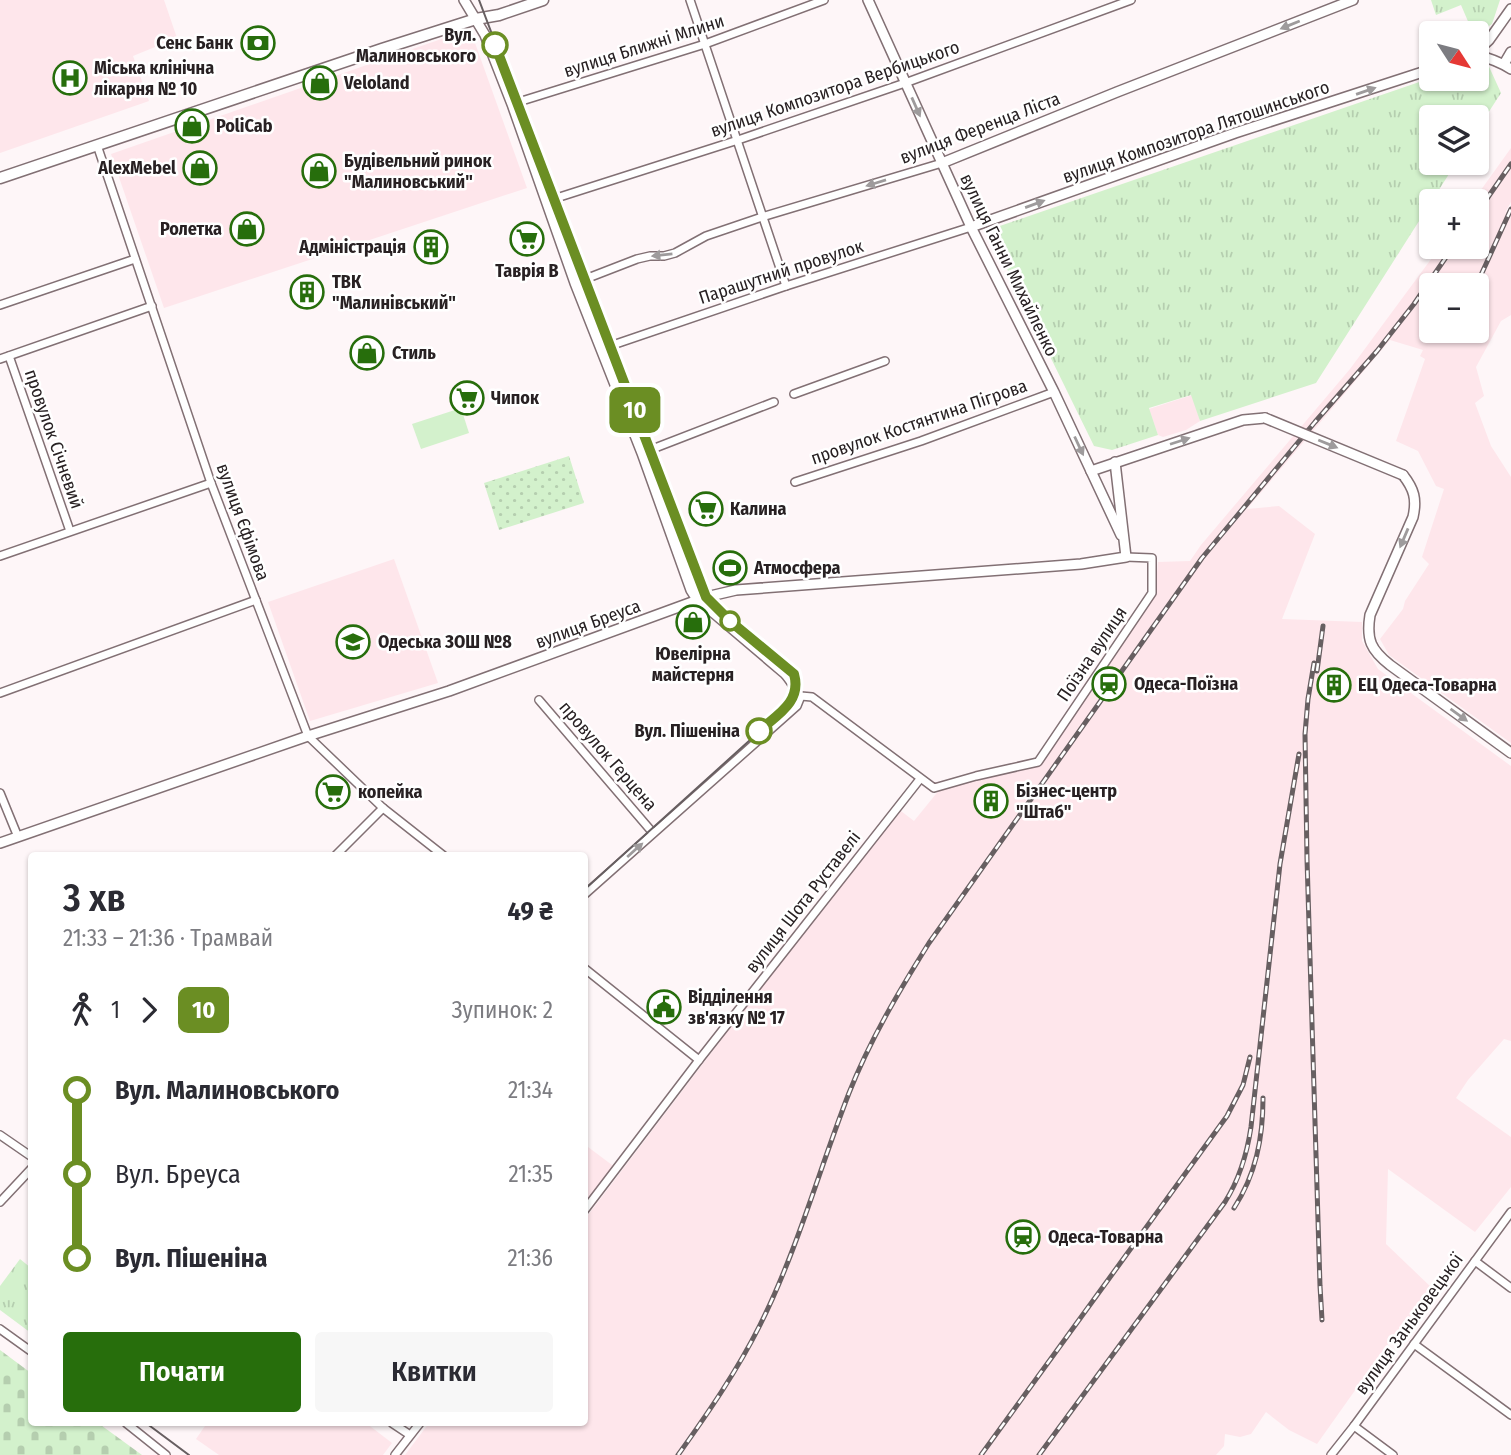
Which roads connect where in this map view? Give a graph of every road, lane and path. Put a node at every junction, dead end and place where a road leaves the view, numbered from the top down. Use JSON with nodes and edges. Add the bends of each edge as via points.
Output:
{"nodes":[{"id":1,"x":464,"y":0,"type":"edge"},
{"id":2,"x":542,"y":0,"type":"edge"},
{"id":3,"x":690,"y":0,"type":"edge"},
{"id":4,"x":824,"y":0,"type":"edge"},
{"id":5,"x":868,"y":0,"type":"edge"},
{"id":6,"x":1131,"y":0,"type":"edge"},
{"id":7,"x":1353,"y":0,"type":"edge"},
{"id":8,"x":1511,"y":11,"type":"edge"},
{"id":9,"x":476,"y":19,"type":"junction"},
{"id":10,"x":1489,"y":40,"type":"edge"},
{"id":11,"x":705,"y":44,"type":"junction"},
{"id":12,"x":1511,"y":52,"type":"edge"},
{"id":13,"x":1489,"y":58,"type":"edge"},
{"id":14,"x":1507,"y":66,"type":"edge"},
{"id":15,"x":1419,"y":73,"type":"edge"},
{"id":16,"x":905,"y":83,"type":"junction"},
{"id":17,"x":512,"y":104,"type":"junction"},
{"id":18,"x":737,"y":140,"type":"junction"},
{"id":19,"x":97,"y":145,"type":"junction"},
{"id":20,"x":942,"y":163,"type":"junction"},
{"id":21,"x":0,"y":178,"type":"edge"},
{"id":22,"x":547,"y":201,"type":"junction"},
{"id":23,"x":762,"y":217,"type":"junction"},
{"id":24,"x":971,"y":227,"type":"junction"},
{"id":25,"x":135,"y":259,"type":"junction"},
{"id":26,"x":575,"y":283,"type":"junction"},
{"id":27,"x":786,"y":286,"type":"junction"},
{"id":28,"x":0,"y":305,"type":"edge"},
{"id":29,"x":152,"y":306,"type":"junction"},
{"id":30,"x":601,"y":349,"type":"junction"},
{"id":31,"x":9,"y":356,"type":"junction"},
{"id":32,"x":0,"y":359,"type":"edge"},
{"id":33,"x":886,"y":361,"type":"dead end"},
{"id":34,"x":1054,"y":392,"type":"junction"},
{"id":35,"x":794,"y":394,"type":"dead end"},
{"id":36,"x":774,"y":401,"type":"dead end"},
{"id":37,"x":642,"y":453,"type":"junction"},
{"id":38,"x":1115,"y":462,"type":"junction"},
{"id":39,"x":1091,"y":471,"type":"junction"},
{"id":40,"x":795,"y":482,"type":"dead end"},
{"id":41,"x":211,"y":483,"type":"junction"},
{"id":42,"x":70,"y":531,"type":"junction"},
{"id":43,"x":1125,"y":543,"type":"junction"},
{"id":44,"x":0,"y":556,"type":"edge"},
{"id":45,"x":1126,"y":557,"type":"junction"},
{"id":46,"x":256,"y":600,"type":"junction"},
{"id":47,"x":698,"y":601,"type":"junction"},
{"id":48,"x":0,"y":693,"type":"edge"},
{"id":49,"x":801,"y":696,"type":"junction"},
{"id":50,"x":538,"y":700,"type":"dead end"},
{"id":51,"x":307,"y":736,"type":"junction"},
{"id":52,"x":1511,"y":753,"type":"edge"},
{"id":53,"x":920,"y":779,"type":"junction"},
{"id":54,"x":0,"y":793,"type":"edge"},
{"id":55,"x":383,"y":808,"type":"junction"},
{"id":56,"x":653,"y":834,"type":"junction"},
{"id":57,"x":18,"y":837,"type":"junction"},
{"id":58,"x":0,"y":843,"type":"edge"},
{"id":59,"x":339,"y":852,"type":"edge"},
{"id":60,"x":439,"y":852,"type":"edge"},
{"id":61,"x":588,"y":891,"type":"edge"},
{"id":62,"x":588,"y":971,"type":"edge"},
{"id":63,"x":699,"y":1060,"type":"junction"},
{"id":64,"x":0,"y":1135,"type":"edge"},
{"id":65,"x":28,"y":1154,"type":"edge"},
{"id":66,"x":28,"y":1172,"type":"edge"},
{"id":67,"x":0,"y":1202,"type":"edge"},
{"id":68,"x":588,"y":1206,"type":"edge"},
{"id":69,"x":1511,"y":1212,"type":"edge"},
{"id":70,"x":1475,"y":1261,"type":"junction"},
{"id":71,"x":1511,"y":1287,"type":"edge"},
{"id":72,"x":0,"y":1329,"type":"edge"},
{"id":73,"x":1414,"y":1344,"type":"junction"},
{"id":74,"x":28,"y":1349,"type":"edge"},
{"id":75,"x":1511,"y":1415,"type":"edge"},
{"id":76,"x":129,"y":1426,"type":"edge"},
{"id":77,"x":396,"y":1426,"type":"edge"},
{"id":78,"x":418,"y":1426,"type":"edge"},
{"id":79,"x":1354,"y":1426,"type":"junction"},
{"id":80,"x":410,"y":1436,"type":"junction"},
{"id":81,"x":166,"y":1455,"type":"edge"},
{"id":82,"x":395,"y":1455,"type":"edge"},
{"id":83,"x":1331,"y":1455,"type":"edge"},
{"id":84,"x":1393,"y":1455,"type":"edge"}],
"edges":[{"from":1,"to":9,"type":"street"},
{"from":2,"to":9,"type":"main road"},
{"from":3,"to":11,"type":"street"},
{"from":4,"to":11,"type":"street","name":"вулиця Ближні Млини"},
{"from":5,"to":16,"type":"street","name":"вулиця Ганни Михайленко"},
{"from":6,"to":16,"type":"street","name":"вулиця Композитора Вербицького"},
{"from":7,"to":20,"type":"street","name":"вулиця Ференца Ліста","one_way":true},
{"from":8,"to":10,"type":"street"},
{"from":9,"to":17,"type":"street"},
{"from":9,"to":19,"type":"main road"},
{"from":11,"to":17,"type":"street","name":"вулиця Ближні Млини"},
{"from":11,"to":18,"type":"street"},
{"from":12,"to":14,"type":"street"},
{"from":13,"to":14,"type":"street"},
{"from":24,"to":15,"type":"street","name":"вулиця Композитора Лятошинського","one_way":true},
{"from":16,"to":18,"type":"street","name":"вулиця Композитора Вербицького"},
{"from":16,"to":20,"type":"street","name":"вулиця Ганни Михайленко","one_way":true},
{"from":17,"to":22,"type":"street"},
{"from":18,"to":22,"type":"street","name":"вулиця Композитора Вербицького"},
{"from":18,"to":23,"type":"street"},
{"from":19,"to":21,"type":"main road"},
{"from":19,"to":25,"type":"street","name":"вулиця Єфімова"},
{"from":20,"to":23,"type":"street","name":"вулиця Ференца Ліста","one_way":true},
{"from":20,"to":24,"type":"street","name":"вулиця Ганни Михайленко"},
{"from":22,"to":26,"type":"street"},
{"from":23,"to":26,"type":"street","name":"вулиця Ференца Ліста","one_way":true,"via":[[706,236],[675,253],[637,259]]},
{"from":23,"to":27,"type":"street"},
{"from":24,"to":27,"type":"street","name":"Парашутний провулок"},
{"from":24,"to":34,"type":"street","name":"вулиця Ганни Михайленко"},
{"from":25,"to":28,"type":"street"},
{"from":25,"to":29,"type":"street","name":"вулиця Єфімова"},
{"from":26,"to":30,"type":"street"},
{"from":27,"to":30,"type":"street","name":"Парашутний провулок"},
{"from":29,"to":31,"type":"street"},
{"from":29,"to":41,"type":"street","name":"вулиця Єфімова"},
{"from":30,"to":37,"type":"street"},
{"from":31,"to":32,"type":"street"},
{"from":31,"to":42,"type":"street","name":"провулок Січневий"},
{"from":33,"to":35,"type":"street"},
{"from":34,"to":39,"type":"street","name":"вулиця Ганни Михайленко","one_way":true},
{"from":34,"to":40,"type":"street","name":"провулок Костянтина Пігрова"},
{"from":36,"to":37,"type":"street"},
{"from":37,"to":47,"type":"street"},
{"from":38,"to":39,"type":"street"},
{"from":38,"to":43,"type":"street","name":"вулиця Ганни Михайленко"},
{"from":38,"to":52,"type":"street","one_way":true,"bridge":true,"via":[[1243,420],[1265,418],[1403,475],[1416,505],[1370,615],[1370,644],[1390,666]]},
{"from":39,"to":43,"type":"street","name":"вулиця Ганни Михайленко"},
{"from":41,"to":42,"type":"street"},
{"from":41,"to":46,"type":"street","name":"вулиця Єфімова"},
{"from":42,"to":44,"type":"street"},
{"from":43,"to":45,"type":"street","name":"вулиця Ганни Михайленко"},
{"from":45,"to":47,"type":"street","name":"вулиця Бреуса","via":[[736,590]]},
{"from":45,"to":53,"type":"street","name":"Поїзна вулиця","via":[[1152,558],[1152,593],[1038,762],[934,788]]},
{"from":46,"to":48,"type":"street"},
{"from":46,"to":51,"type":"street","name":"вулиця Єфімова"},
{"from":47,"to":49,"type":"street","via":[[784,674]]},
{"from":47,"to":51,"type":"street","name":"вулиця Бреуса","via":[[449,691]]},
{"from":49,"to":53,"type":"street","via":[[812,697]]},
{"from":49,"to":56,"type":"street","via":[[797,706]]},
{"from":50,"to":56,"type":"street","name":"провулок Герцена"},
{"from":51,"to":55,"type":"street","name":"вулиця Єфімова"},
{"from":51,"to":57,"type":"street","name":"вулиця Бреуса"},
{"from":53,"to":63,"type":"street","name":"вулиця Шота Руставелі"},
{"from":54,"to":57,"type":"street"},
{"from":55,"to":59,"type":"street"},
{"from":55,"to":60,"type":"street","name":"вулиця Єфімова"},
{"from":61,"to":56,"type":"street","one_way":true},
{"from":57,"to":58,"type":"street","name":"вулиця Бреуса"},
{"from":62,"to":63,"type":"street"},
{"from":63,"to":68,"type":"street","name":"вулиця Шота Руставелі"},
{"from":64,"to":65,"type":"street"},
{"from":66,"to":67,"type":"street"},
{"from":69,"to":70,"type":"street","name":"вулиця Заньковецької"},
{"from":70,"to":71,"type":"street"},
{"from":70,"to":73,"type":"street","name":"вулиця Заньковецької"},
{"from":72,"to":74,"type":"street"},
{"from":73,"to":75,"type":"street"},
{"from":73,"to":79,"type":"street","name":"вулиця Заньковецької"},
{"from":76,"to":81,"type":"street"},
{"from":77,"to":80,"type":"street"},
{"from":78,"to":80,"type":"street"},
{"from":79,"to":83,"type":"street","name":"вулиця Заньковецької"},
{"from":79,"to":84,"type":"street"},
{"from":80,"to":82,"type":"street"}]}
